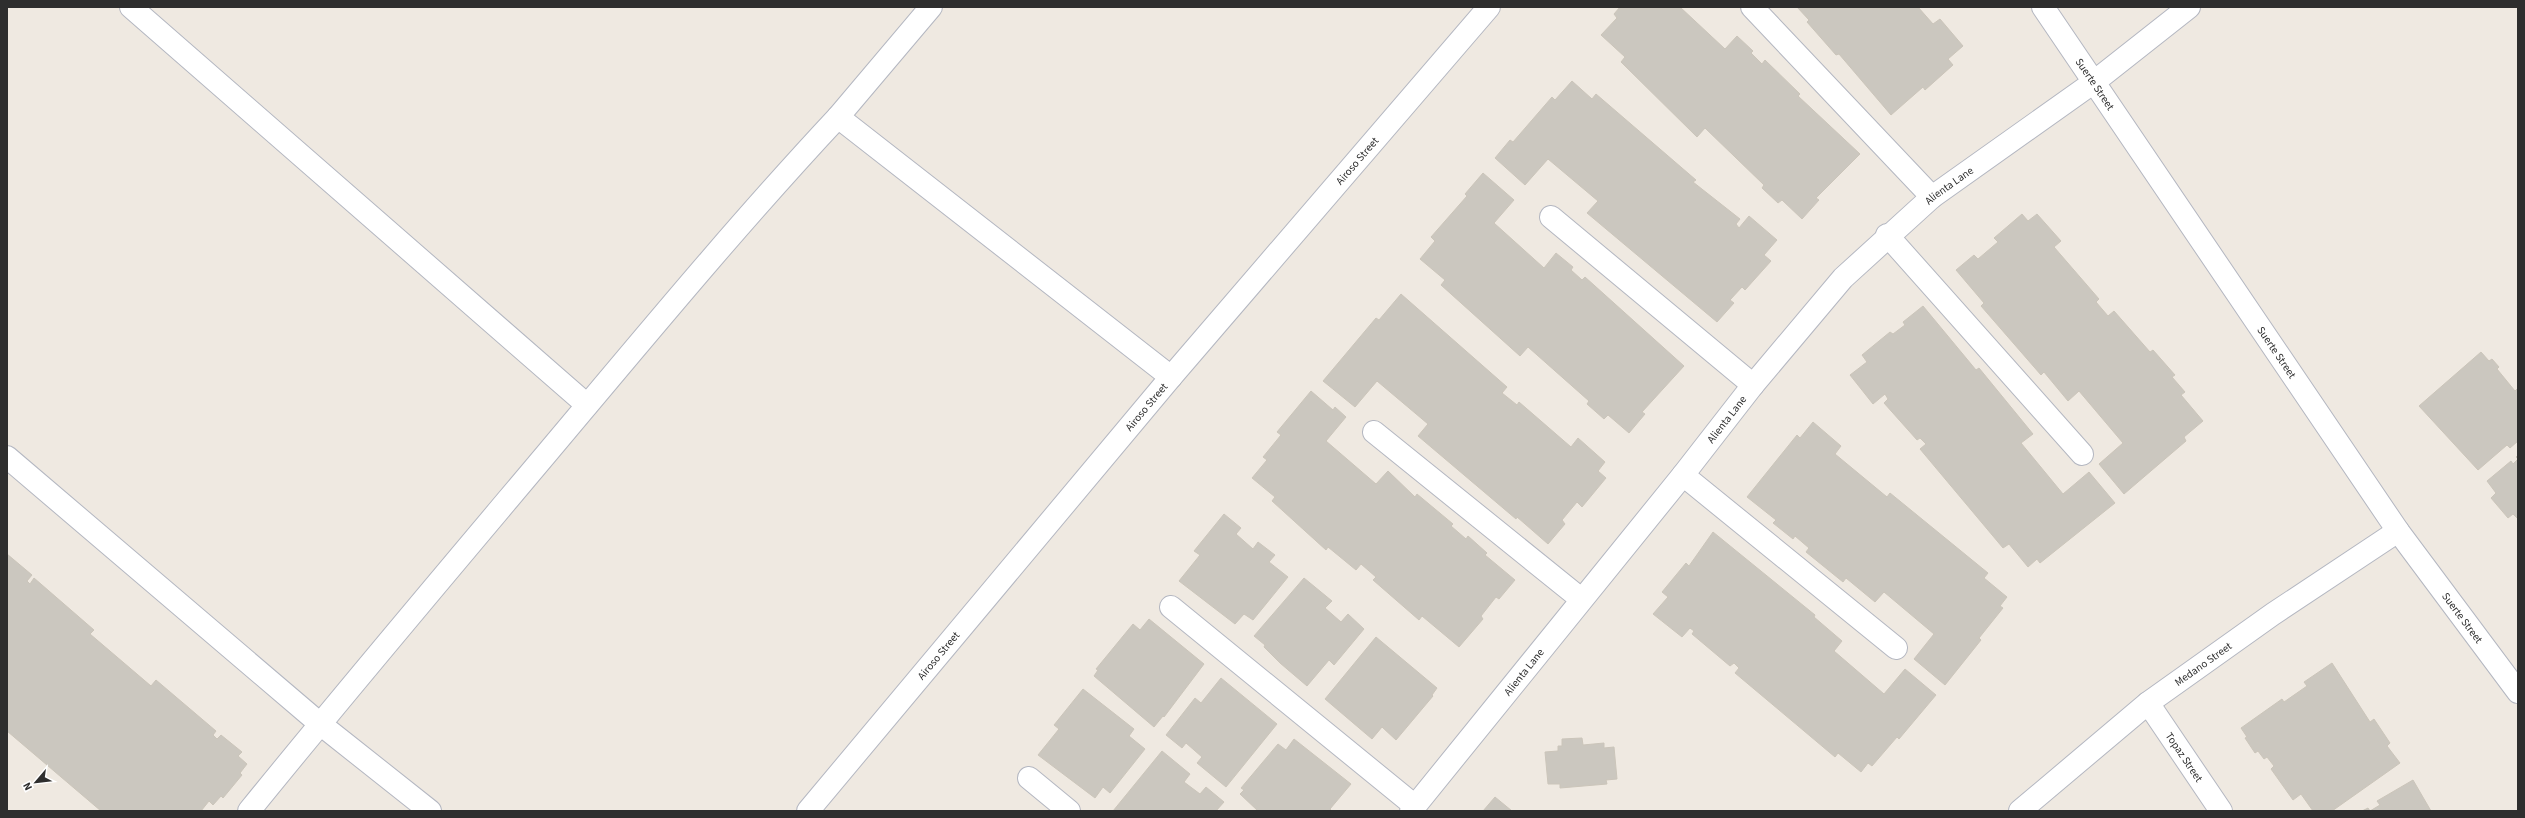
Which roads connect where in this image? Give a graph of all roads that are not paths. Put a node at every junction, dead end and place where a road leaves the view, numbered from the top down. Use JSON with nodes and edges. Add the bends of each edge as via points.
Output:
{"nodes":[{"id":1,"x":131,"y":7,"type":"edge"},
{"id":2,"x":931,"y":7,"type":"edge"},
{"id":3,"x":1489,"y":7,"type":"edge"},
{"id":4,"x":1752,"y":7,"type":"edge"},
{"id":5,"x":2043,"y":7,"type":"edge"},
{"id":6,"x":2189,"y":7,"type":"edge"},
{"id":7,"x":2094,"y":82,"type":"junction"},
{"id":8,"x":838,"y":117,"type":"junction"},
{"id":9,"x":1932,"y":197,"type":"junction"},
{"id":10,"x":1551,"y":217,"type":"dead end"},
{"id":11,"x":1887,"y":235,"type":"junction"},
{"id":12,"x":1171,"y":377,"type":"junction"},
{"id":13,"x":1753,"y":385,"type":"junction"},
{"id":14,"x":587,"y":405,"type":"junction"},
{"id":15,"x":1374,"y":432,"type":"dead end"},
{"id":16,"x":2082,"y":454,"type":"dead end"},
{"id":17,"x":7,"y":457,"type":"edge"},
{"id":18,"x":1683,"y":475,"type":"junction"},
{"id":19,"x":2398,"y":531,"type":"junction"},
{"id":20,"x":1581,"y":599,"type":"junction"},
{"id":21,"x":1171,"y":607,"type":"dead end"},
{"id":22,"x":1896,"y":648,"type":"dead end"},
{"id":23,"x":2518,"y":692,"type":"edge"},
{"id":24,"x":2148,"y":703,"type":"junction"},
{"id":25,"x":319,"y":723,"type":"junction"},
{"id":26,"x":1029,"y":778,"type":"dead end"},
{"id":27,"x":1413,"y":808,"type":"edge"},
{"id":28,"x":249,"y":811,"type":"edge"},
{"id":29,"x":430,"y":811,"type":"edge"},
{"id":30,"x":808,"y":811,"type":"edge"},
{"id":31,"x":1069,"y":811,"type":"edge"},
{"id":32,"x":2020,"y":811,"type":"edge"},
{"id":33,"x":2221,"y":811,"type":"edge"}],
"edges":[{"from":1,"to":14,"type":"street"},
{"from":2,"to":8,"type":"street"},
{"from":3,"to":12,"type":"street","name":"Airoso Street"},
{"from":4,"to":9,"type":"street"},
{"from":5,"to":7,"type":"street","name":"Suerte Street"},
{"from":6,"to":7,"type":"street","name":"Alienta Lane"},
{"from":7,"to":9,"type":"street","name":"Alienta Lane"},
{"from":7,"to":19,"type":"street","name":"Suerte Street"},
{"from":8,"to":12,"type":"street"},
{"from":8,"to":14,"type":"street","via":[[774,186]]},
{"from":9,"to":11,"type":"street","name":"Alienta Lane"},
{"from":10,"to":13,"type":"street"},
{"from":11,"to":13,"type":"street","name":"Alienta Lane","via":[[1843,278]]},
{"from":11,"to":16,"type":"street"},
{"from":12,"to":30,"type":"street","name":"Airoso Street"},
{"from":13,"to":18,"type":"street","name":"Alienta Lane"},
{"from":14,"to":25,"type":"street"},
{"from":15,"to":20,"type":"street"},
{"from":17,"to":25,"type":"street"},
{"from":18,"to":20,"type":"street","name":"Alienta Lane"},
{"from":18,"to":22,"type":"street"},
{"from":19,"to":23,"type":"street","name":"Suerte Street"},
{"from":19,"to":24,"type":"street","name":"Medano Street","via":[[2273,614]]},
{"from":20,"to":27,"type":"street","name":"Alienta Lane"},
{"from":21,"to":27,"type":"street"},
{"from":24,"to":32,"type":"street","name":"Medano Street"},
{"from":24,"to":33,"type":"street","name":"Topaz Street"},
{"from":25,"to":28,"type":"street"},
{"from":25,"to":29,"type":"street"},
{"from":26,"to":31,"type":"street"}]}
